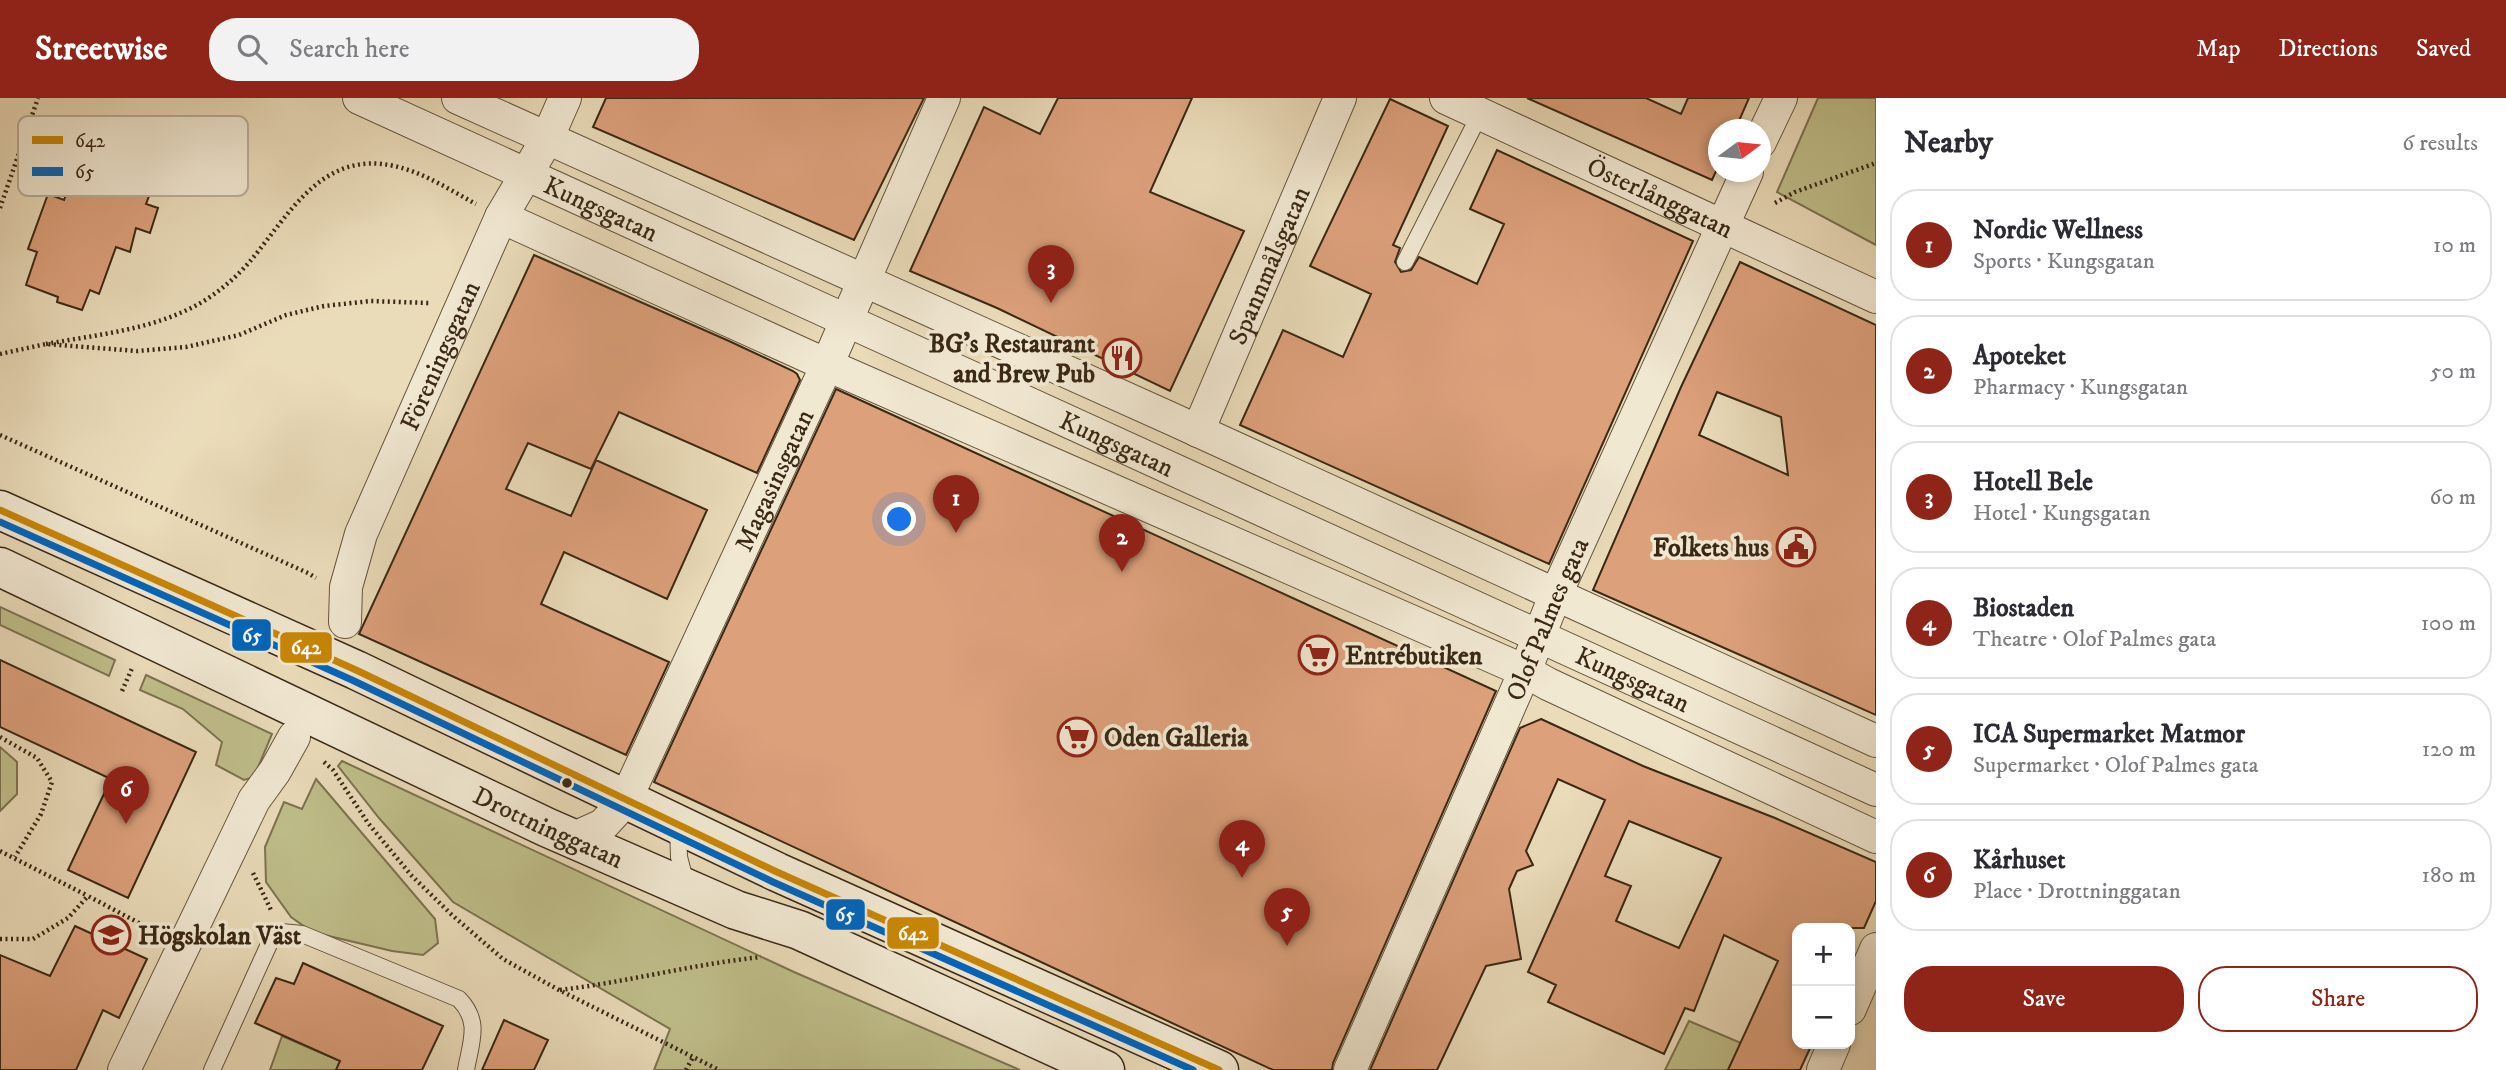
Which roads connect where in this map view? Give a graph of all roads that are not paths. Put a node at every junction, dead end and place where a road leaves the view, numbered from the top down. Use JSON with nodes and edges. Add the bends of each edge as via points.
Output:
{"nodes":[{"id":1,"x":359,"y":98,"type":"edge"},
{"id":2,"x":458,"y":98,"type":"edge"},
{"id":3,"x":565,"y":98,"type":"edge"},
{"id":4,"x":944,"y":98,"type":"edge"},
{"id":5,"x":1340,"y":98,"type":"edge"},
{"id":6,"x":1446,"y":98,"type":"edge"},
{"id":7,"x":1781,"y":98,"type":"edge"},
{"id":8,"x":1479,"y":114,"type":"junction"},
{"id":9,"x":1771,"y":119,"type":"edge"},
{"id":10,"x":547,"y":139,"type":"junction"},
{"id":11,"x":526,"y":175,"type":"junction"},
{"id":12,"x":1742,"y":182,"type":"edge"},
{"id":13,"x":501,"y":217,"type":"junction"},
{"id":14,"x":1722,"y":227,"type":"junction"},
{"id":15,"x":1405,"y":262,"type":"dead end"},
{"id":16,"x":866,"y":280,"type":"junction"},
{"id":17,"x":1876,"y":297,"type":"edge"},
{"id":18,"x":846,"y":321,"type":"junction"},
{"id":19,"x":822,"y":375,"type":"junction"},
{"id":20,"x":1198,"y":431,"type":"junction"},
{"id":21,"x":0,"y":510,"type":"edge"},
{"id":22,"x":0,"y":567,"type":"edge"},
{"id":23,"x":1555,"y":596,"type":"junction"},
{"id":24,"x":345,"y":622,"type":"road end"},
{"id":25,"x":1540,"y":636,"type":"junction"},
{"id":26,"x":1525,"y":671,"type":"junction"},
{"id":27,"x":295,"y":737,"type":"road end"},
{"id":28,"x":1876,"y":741,"type":"edge"},
{"id":29,"x":1876,"y":790,"type":"edge"},
{"id":30,"x":625,"y":801,"type":"junction"},
{"id":31,"x":678,"y":825,"type":"junction"},
{"id":32,"x":1876,"y":837,"type":"edge"},
{"id":33,"x":574,"y":838,"type":"junction"},
{"id":34,"x":688,"y":890,"type":"junction"},
{"id":35,"x":1876,"y":949,"type":"edge"},
{"id":36,"x":1855,"y":994,"type":"edge"},
{"id":37,"x":1832,"y":1049,"type":"edge"},
{"id":38,"x":124,"y":1070,"type":"edge"},
{"id":39,"x":212,"y":1070,"type":"edge"},
{"id":40,"x":466,"y":1070,"type":"edge"},
{"id":41,"x":1105,"y":1070,"type":"edge"},
{"id":42,"x":1219,"y":1070,"type":"edge"},
{"id":43,"x":1350,"y":1070,"type":"edge"},
{"id":44,"x":1823,"y":1070,"type":"edge"}],
"edges":[{"from":1,"to":11,"type":"street","name":"Kungsgatan"},
{"from":2,"to":10,"type":"street","name":"Kungsgatan"},
{"from":3,"to":10,"type":"street","name":"Föreningsgatan"},
{"from":4,"to":16,"type":"street","name":"Magasinsgatan"},
{"from":5,"to":20,"type":"street","name":"Spannmålsgatan"},
{"from":6,"to":8,"type":"street","name":"Österlånggatan"},
{"from":7,"to":9,"type":"street"},
{"from":8,"to":14,"type":"street","name":"Österlånggatan"},
{"from":8,"to":15,"type":"lane"},
{"from":10,"to":11,"type":"street","name":"Föreningsgatan"},
{"from":10,"to":16,"type":"street","name":"Kungsgatan"},
{"from":11,"to":13,"type":"street","name":"Föreningsgatan"},
{"from":11,"to":18,"type":"street","name":"Kungsgatan"},
{"from":12,"to":14,"type":"street","name":"Olof Palmes gata"},
{"from":13,"to":19,"type":"street","name":"Kungsgatan"},
{"from":13,"to":24,"type":"street","name":"Föreningsgatan","via":[[361,534],[346,587]]},
{"from":14,"to":17,"type":"street","name":"Österlånggatan"},
{"from":14,"to":23,"type":"street","name":"Olof Palmes gata"},
{"from":16,"to":18,"type":"street","name":"Magasinsgatan"},
{"from":16,"to":20,"type":"street","name":"Kungsgatan"},
{"from":18,"to":19,"type":"street","name":"Magasinsgatan"},
{"from":18,"to":25,"type":"street","name":"Kungsgatan"},
{"from":19,"to":26,"type":"street","name":"Kungsgatan"},
{"from":19,"to":30,"type":"street","name":"Magasinsgatan"},
{"from":20,"to":23,"type":"street","name":"Kungsgatan"},
{"from":21,"to":30,"type":"street","name":"Drottninggatan","via":[[356,670]]},
{"from":22,"to":33,"type":"street","name":"Drottninggatan"},
{"from":23,"to":25,"type":"street","name":"Olof Palmes gata"},
{"from":23,"to":28,"type":"street","name":"Kungsgatan"},
{"from":25,"to":26,"type":"street","name":"Olof Palmes gata"},
{"from":25,"to":29,"type":"street","name":"Kungsgatan"},
{"from":26,"to":32,"type":"street","name":"Kungsgatan"},
{"from":26,"to":43,"type":"street","name":"Olof Palmes gata"},
{"from":27,"to":38,"type":"street","via":[[254,800]]},
{"from":30,"to":31,"type":"street","name":"Drottninggatan"},
{"from":30,"to":33,"type":"street","name":"Magasinsgatan","via":[[603,825]]},
{"from":31,"to":34,"type":"lane","via":[[679,857]]},
{"from":31,"to":42,"type":"street","name":"Drottninggatan"},
{"from":33,"to":34,"type":"street","name":"Drottninggatan"},
{"from":34,"to":41,"type":"street","name":"Drottninggatan","via":[[799,930]]},
{"from":35,"to":36,"type":"street"},
{"from":37,"to":44,"type":"street"},
{"from":39,"to":40,"type":"lane","via":[[270,942],[281,932],[302,934],[459,999],[470,1010],[474,1027]]}]}
